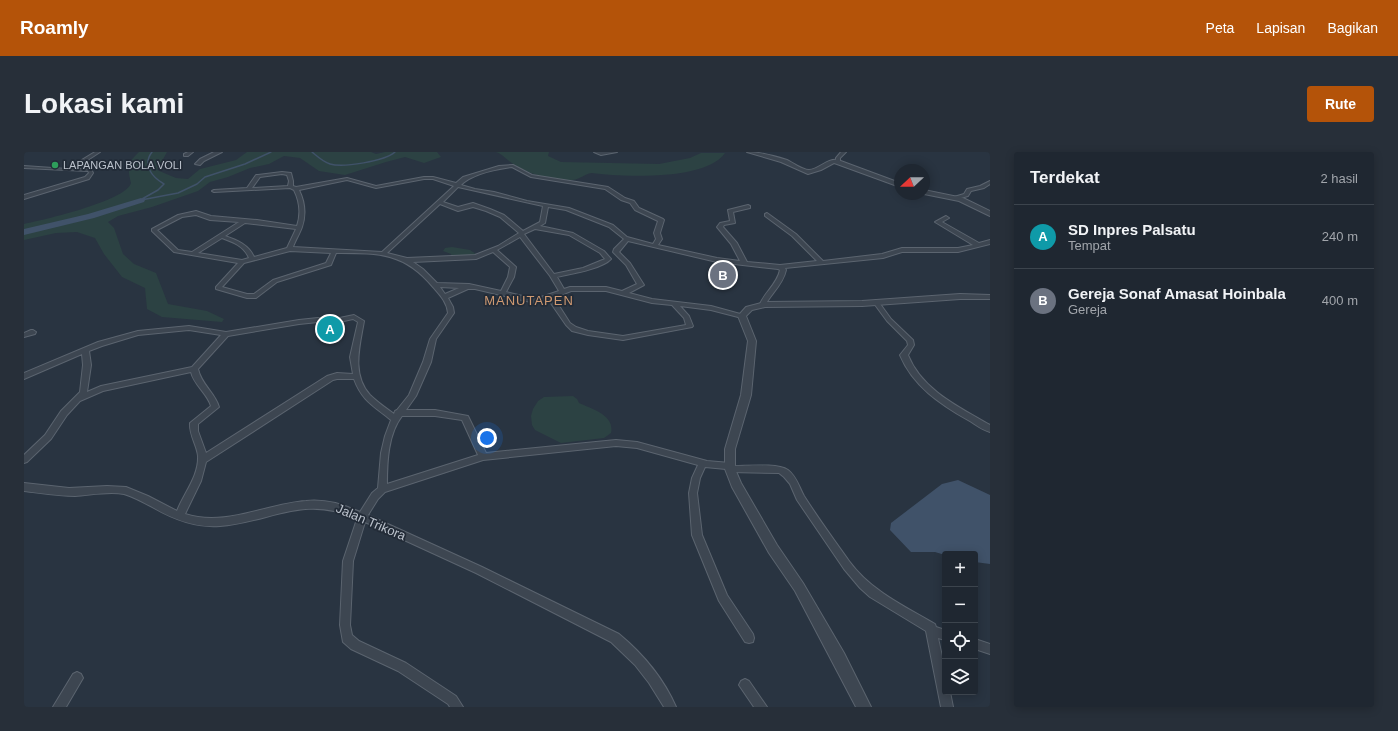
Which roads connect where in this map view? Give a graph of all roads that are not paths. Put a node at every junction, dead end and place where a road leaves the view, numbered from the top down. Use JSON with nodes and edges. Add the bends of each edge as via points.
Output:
{"nodes":[{"id":1,"x":98,"y":152,"type":"edge"},
{"id":2,"x":218,"y":152,"type":"edge"},
{"id":3,"x":596,"y":152,"type":"edge"},
{"id":4,"x":616,"y":152,"type":"edge"},
{"id":5,"x":750,"y":152,"type":"edge"},
{"id":6,"x":844,"y":152,"type":"edge"},
{"id":7,"x":838,"y":162,"type":"junction"},
{"id":8,"x":198,"y":164,"type":"dead end"},
{"id":9,"x":24,"y":166,"type":"edge"},
{"id":10,"x":64,"y":170,"type":"junction"},
{"id":11,"x":60,"y":180,"type":"junction"},
{"id":12,"x":990,"y":182,"type":"edge"},
{"id":13,"x":894,"y":183,"type":"edge"},
{"id":14,"x":457,"y":186,"type":"junction"},
{"id":15,"x":293,"y":188,"type":"junction"},
{"id":16,"x":248,"y":190,"type":"junction"},
{"id":17,"x":214,"y":191,"type":"dead end"},
{"id":18,"x":930,"y":193,"type":"edge"},
{"id":19,"x":24,"y":197,"type":"edge"},
{"id":20,"x":957,"y":197,"type":"junction"},
{"id":21,"x":439,"y":202,"type":"junction"},
{"id":22,"x":546,"y":206,"type":"junction"},
{"id":23,"x":748,"y":207,"type":"dead end"},
{"id":24,"x":990,"y":214,"type":"edge"},
{"id":25,"x":767,"y":215,"type":"dead end"},
{"id":26,"x":946,"y":218,"type":"dead end"},
{"id":27,"x":244,"y":221,"type":"junction"},
{"id":28,"x":535,"y":227,"type":"junction"},
{"id":29,"x":300,"y":228,"type":"junction"},
{"id":30,"x":522,"y":234,"type":"junction"},
{"id":31,"x":221,"y":236,"type":"junction"},
{"id":32,"x":627,"y":239,"type":"junction"},
{"id":33,"x":990,"y":242,"type":"edge"},
{"id":34,"x":978,"y":245,"type":"junction"},
{"id":35,"x":654,"y":246,"type":"junction"},
{"id":36,"x":290,"y":249,"type":"junction"},
{"id":37,"x":494,"y":250,"type":"junction"},
{"id":38,"x":334,"y":251,"type":"junction"},
{"id":39,"x":193,"y":254,"type":"junction"},
{"id":40,"x":382,"y":254,"type":"junction"},
{"id":41,"x":252,"y":259,"type":"junction"},
{"id":42,"x":408,"y":260,"type":"junction"},
{"id":43,"x":242,"y":262,"type":"junction"},
{"id":44,"x":821,"y":262,"type":"junction"},
{"id":45,"x":745,"y":264,"type":"junction"},
{"id":46,"x":780,"y":267,"type":"junction"},
{"id":47,"x":554,"y":276,"type":"junction"},
{"id":48,"x":436,"y":285,"type":"junction"},
{"id":49,"x":458,"y":285,"type":"junction"},
{"id":50,"x":470,"y":286,"type":"junction"},
{"id":51,"x":456,"y":292,"type":"junction"},
{"id":52,"x":562,"y":292,"type":"junction"},
{"id":53,"x":503,"y":293,"type":"junction"},
{"id":54,"x":622,"y":294,"type":"junction"},
{"id":55,"x":444,"y":297,"type":"junction"},
{"id":56,"x":550,"y":297,"type":"junction"},
{"id":57,"x":990,"y":297,"type":"edge"},
{"id":58,"x":876,"y":302,"type":"junction"},
{"id":59,"x":763,"y":304,"type":"junction"},
{"id":60,"x":675,"y":305,"type":"junction"},
{"id":61,"x":451,"y":308,"type":"junction"},
{"id":62,"x":742,"y":316,"type":"junction"},
{"id":63,"x":33,"y":332,"type":"dead end"},
{"id":64,"x":226,"y":334,"type":"junction"},
{"id":65,"x":24,"y":335,"type":"edge"},
{"id":66,"x":85,"y":350,"type":"junction"},
{"id":67,"x":194,"y":369,"type":"junction"},
{"id":68,"x":24,"y":376,"type":"edge"},
{"id":69,"x":357,"y":377,"type":"junction"},
{"id":70,"x":78,"y":399,"type":"junction"},
{"id":71,"x":402,"y":411,"type":"junction"},
{"id":72,"x":393,"y":417,"type":"junction"},
{"id":73,"x":990,"y":429,"type":"edge"},
{"id":74,"x":483,"y":457,"type":"junction"},
{"id":75,"x":24,"y":460,"type":"edge"},
{"id":76,"x":202,"y":460,"type":"junction"},
{"id":77,"x":702,"y":462,"type":"junction"},
{"id":78,"x":730,"y":467,"type":"junction"},
{"id":79,"x":24,"y":487,"type":"edge"},
{"id":80,"x":382,"y":489,"type":"junction"},
{"id":81,"x":180,"y":516,"type":"junction"},
{"id":82,"x":362,"y":516,"type":"junction"},
{"id":83,"x":932,"y":631,"type":"junction"},
{"id":84,"x":942,"y":634,"type":"edge"},
{"id":85,"x":749,"y":638,"type":"dead end"},
{"id":86,"x":978,"y":645,"type":"edge"},
{"id":87,"x":990,"y":649,"type":"edge"},
{"id":88,"x":77,"y":678,"type":"dead end"},
{"id":89,"x":745,"y":685,"type":"dead end"},
{"id":90,"x":58,"y":707,"type":"edge"},
{"id":91,"x":457,"y":707,"type":"edge"},
{"id":92,"x":670,"y":707,"type":"edge"},
{"id":93,"x":761,"y":707,"type":"edge"},
{"id":94,"x":864,"y":707,"type":"edge"},
{"id":95,"x":947,"y":707,"type":"edge"}],
"edges":[{"from":1,"to":10,"type":"street"},
{"from":2,"to":8,"type":"street"},
{"from":3,"to":4,"type":"street"},
{"from":5,"to":7,"type":"street","via":[[808,172],[833,161]]},
{"from":6,"to":7,"type":"street","via":[[838,158]]},
{"from":7,"to":13,"type":"street","via":[[867,170]]},
{"from":9,"to":10,"type":"street"},
{"from":10,"to":11,"type":"street"},
{"from":10,"to":11,"type":"street","via":[[91,172],[87,178]]},
{"from":11,"to":19,"type":"street"},
{"from":12,"to":20,"type":"street"},
{"from":14,"to":15,"type":"street","via":[[428,178],[375,187],[349,179]]},
{"from":14,"to":21,"type":"street"},
{"from":14,"to":22,"type":"street"},
{"from":14,"to":35,"type":"street","via":[[468,176],[509,166],[531,176],[606,188],[632,202],[637,209],[661,220],[657,233],[659,239]]},
{"from":15,"to":16,"type":"street"},
{"from":15,"to":16,"type":"street","via":[[289,174],[282,173],[258,176]]},
{"from":15,"to":29,"type":"street","via":[[302,214]]},
{"from":16,"to":17,"type":"street"},
{"from":18,"to":20,"type":"street"},
{"from":20,"to":24,"type":"street"},
{"from":21,"to":30,"type":"street","via":[[458,209],[473,205],[488,210],[502,216]]},
{"from":21,"to":40,"type":"street"},
{"from":22,"to":28,"type":"street","via":[[543,221]]},
{"from":22,"to":32,"type":"street","via":[[567,209],[608,224]]},
{"from":23,"to":45,"type":"street","via":[[730,211],[733,222],[722,224],[720,227],[734,243]]},
{"from":25,"to":44,"type":"street"},
{"from":26,"to":34,"type":"street","via":[[938,222]]},
{"from":27,"to":29,"type":"street"},
{"from":27,"to":31,"type":"street"},
{"from":27,"to":39,"type":"street","via":[[210,218],[193,213],[155,228],[156,233],[176,251]]},
{"from":28,"to":30,"type":"street"},
{"from":28,"to":47,"type":"street","via":[[571,234],[602,252],[608,259],[590,268]]},
{"from":29,"to":36,"type":"street","via":[[290,244]]},
{"from":30,"to":37,"type":"street"},
{"from":30,"to":47,"type":"street"},
{"from":31,"to":39,"type":"street"},
{"from":31,"to":41,"type":"street","via":[[242,244]]},
{"from":32,"to":35,"type":"street"},
{"from":32,"to":54,"type":"street","via":[[616,252],[628,264],[641,285]]},
{"from":33,"to":34,"type":"street"},
{"from":34,"to":44,"type":"street","via":[[958,250],[902,250],[883,256]]},
{"from":35,"to":45,"type":"street"},
{"from":36,"to":38,"type":"street"},
{"from":36,"to":41,"type":"street"},
{"from":37,"to":42,"type":"street","via":[[472,258]]},
{"from":37,"to":53,"type":"street","via":[[513,267]]},
{"from":38,"to":40,"type":"street"},
{"from":38,"to":43,"type":"street","via":[[329,264],[275,281],[256,296],[218,288]]},
{"from":39,"to":43,"type":"street"},
{"from":40,"to":42,"type":"street"},
{"from":41,"to":43,"type":"street"},
{"from":42,"to":48,"type":"street"},
{"from":44,"to":46,"type":"street"},
{"from":45,"to":46,"type":"street"},
{"from":46,"to":59,"type":"street","via":[[783,270],[782,278]]},
{"from":47,"to":52,"type":"street"},
{"from":48,"to":49,"type":"street"},
{"from":48,"to":55,"type":"street"},
{"from":49,"to":50,"type":"street"},
{"from":49,"to":51,"type":"street"},
{"from":50,"to":51,"type":"street"},
{"from":50,"to":53,"type":"street"},
{"from":51,"to":55,"type":"street"},
{"from":51,"to":61,"type":"street"},
{"from":52,"to":54,"type":"street","via":[[594,288]]},
{"from":52,"to":56,"type":"street"},
{"from":53,"to":56,"type":"street","via":[[535,300]]},
{"from":54,"to":60,"type":"street"},
{"from":55,"to":61,"type":"street"},
{"from":56,"to":60,"type":"street","via":[[572,328],[588,334],[618,338],[690,326],[687,317]]},
{"from":57,"to":58,"type":"street","via":[[961,296]]},
{"from":58,"to":59,"type":"street","via":[[846,305]]},
{"from":58,"to":73,"type":"street","via":[[889,320],[910,340],[911,345],[904,355],[907,366],[917,379],[944,400]]},
{"from":59,"to":62,"type":"street","via":[[750,308]]},
{"from":60,"to":62,"type":"street","via":[[711,308]]},
{"from":61,"to":71,"type":"street","via":[[448,318],[433,339],[416,388]]},
{"from":62,"to":78,"type":"street","via":[[752,341],[746,395],[730,449]]},
{"from":63,"to":65,"type":"street"},
{"from":64,"to":66,"type":"street","via":[[178,328],[126,336]]},
{"from":64,"to":67,"type":"street"},
{"from":64,"to":69,"type":"street","via":[[299,322],[334,322],[354,317],[361,321],[354,357]]},
{"from":66,"to":68,"type":"street"},
{"from":66,"to":70,"type":"street","via":[[85,387]]},
{"from":67,"to":70,"type":"street","via":[[101,389]]},
{"from":67,"to":76,"type":"street","via":[[199,384],[215,404],[215,407],[194,423],[193,427],[201,444]]},
{"from":69,"to":72,"type":"street","via":[[368,398]]},
{"from":69,"to":76,"type":"street","via":[[330,378]]},
{"from":70,"to":75,"type":"street","via":[[64,413],[48,437]]},
{"from":71,"to":72,"type":"street"},
{"from":71,"to":74,"type":"street","via":[[465,418]]},
{"from":72,"to":80,"type":"street","via":[[385,451]]},
{"from":74,"to":77,"type":"street","via":[[624,443]]},
{"from":74,"to":80,"type":"street"},
{"from":76,"to":81,"type":"street","via":[[198,476]]},
{"from":77,"to":78,"type":"street"},
{"from":77,"to":85,"type":"street","via":[[693,493],[698,536],[723,598]]},
{"from":78,"to":83,"type":"street","via":[[769,469],[786,473],[847,566],[864,585],[874,594],[924,623]]},
{"from":78,"to":94,"type":"street","via":[[736,484],[773,549],[799,587]]},
{"from":79,"to":81,"type":"street","name":"Jalan Trikora","via":[[54,492],[125,491]]},
{"from":80,"to":82,"type":"street","via":[[374,496]]},
{"from":81,"to":82,"type":"street","name":"Jalan Trikora","via":[[192,521],[212,522],[246,517],[292,505],[314,504],[333,506]]},
{"from":82,"to":91,"type":"street","via":[[346,577],[347,638],[355,645],[402,667],[452,700]]},
{"from":82,"to":92,"type":"street","name":"Jalan Trikora","via":[[479,570],[614,638],[637,658]]},
{"from":83,"to":84,"type":"street"},
{"from":83,"to":95,"type":"street"},
{"from":86,"to":87,"type":"street"},
{"from":88,"to":90,"type":"street"},
{"from":89,"to":93,"type":"street"}]}
